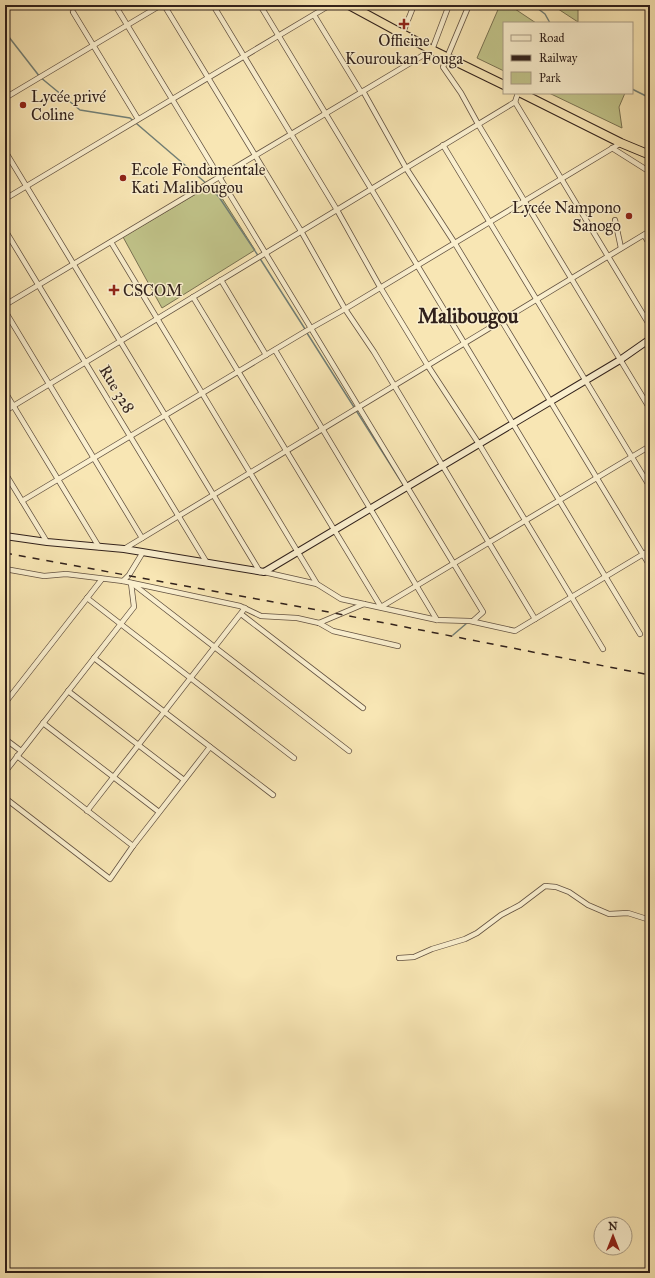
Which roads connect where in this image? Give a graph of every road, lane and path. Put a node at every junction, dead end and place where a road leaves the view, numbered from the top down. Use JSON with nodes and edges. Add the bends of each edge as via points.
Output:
{"nodes":[{"id":1,"x":115,"y":5,"type":"edge"},
{"id":2,"x":163,"y":5,"type":"edge"},
{"id":3,"x":213,"y":5,"type":"edge"},
{"id":4,"x":260,"y":5,"type":"edge"},
{"id":5,"x":330,"y":5,"type":"edge"},
{"id":6,"x":348,"y":5,"type":"edge"},
{"id":7,"x":414,"y":5,"type":"edge"},
{"id":8,"x":449,"y":5,"type":"edge"},
{"id":9,"x":469,"y":5,"type":"edge"},
{"id":10,"x":73,"y":12,"type":"dead end"},
{"id":11,"x":314,"y":15,"type":"junction"},
{"id":12,"x":127,"y":25,"type":"junction"},
{"id":13,"x":402,"y":35,"type":"junction"},
{"id":14,"x":278,"y":36,"type":"junction"},
{"id":15,"x":94,"y":45,"type":"junction"},
{"id":16,"x":432,"y":50,"type":"junction"},
{"id":17,"x":244,"y":56,"type":"junction"},
{"id":18,"x":448,"y":58,"type":"junction"},
{"id":19,"x":208,"y":78,"type":"junction"},
{"id":20,"x":503,"y":85,"type":"edge"},
{"id":21,"x":362,"y":92,"type":"junction"},
{"id":22,"x":519,"y":94,"type":"edge"},
{"id":23,"x":522,"y":94,"type":"edge"},
{"id":24,"x":5,"y":98,"type":"edge"},
{"id":25,"x":172,"y":100,"type":"junction"},
{"id":26,"x":515,"y":102,"type":"junction"},
{"id":27,"x":325,"y":114,"type":"junction"},
{"id":28,"x":138,"y":120,"type":"junction"},
{"id":29,"x":478,"y":124,"type":"junction"},
{"id":30,"x":291,"y":134,"type":"junction"},
{"id":31,"x":621,"y":143,"type":"junction"},
{"id":32,"x":443,"y":146,"type":"junction"},
{"id":33,"x":612,"y":148,"type":"junction"},
{"id":34,"x":5,"y":151,"type":"edge"},
{"id":35,"x":255,"y":156,"type":"junction"},
{"id":36,"x":650,"y":156,"type":"edge"},
{"id":37,"x":406,"y":168,"type":"junction"},
{"id":38,"x":650,"y":172,"type":"edge"},
{"id":39,"x":219,"y":177,"type":"junction"},
{"id":40,"x":561,"y":178,"type":"junction"},
{"id":41,"x":26,"y":186,"type":"junction"},
{"id":42,"x":371,"y":189,"type":"junction"},
{"id":43,"x":5,"y":199,"type":"edge"},
{"id":44,"x":524,"y":200,"type":"junction"},
{"id":45,"x":337,"y":210,"type":"junction"},
{"id":46,"x":616,"y":220,"type":"dead end"},
{"id":47,"x":489,"y":222,"type":"junction"},
{"id":48,"x":5,"y":230,"type":"edge"},
{"id":49,"x":301,"y":231,"type":"junction"},
{"id":50,"x":650,"y":231,"type":"edge"},
{"id":51,"x":644,"y":235,"type":"junction"},
{"id":52,"x":111,"y":242,"type":"junction"},
{"id":53,"x":454,"y":242,"type":"junction"},
{"id":54,"x":650,"y":245,"type":"edge"},
{"id":55,"x":621,"y":248,"type":"junction"},
{"id":56,"x":265,"y":253,"type":"junction"},
{"id":57,"x":608,"y":256,"type":"junction"},
{"id":58,"x":74,"y":264,"type":"junction"},
{"id":59,"x":416,"y":265,"type":"junction"},
{"id":60,"x":571,"y":279,"type":"junction"},
{"id":61,"x":221,"y":280,"type":"junction"},
{"id":62,"x":39,"y":285,"type":"junction"},
{"id":63,"x":380,"y":287,"type":"junction"},
{"id":64,"x":193,"y":297,"type":"junction"},
{"id":65,"x":536,"y":300,"type":"junction"},
{"id":66,"x":5,"y":305,"type":"edge"},
{"id":67,"x":345,"y":309,"type":"junction"},
{"id":68,"x":5,"y":311,"type":"edge"},
{"id":69,"x":157,"y":319,"type":"junction"},
{"id":70,"x":502,"y":321,"type":"junction"},
{"id":71,"x":650,"y":326,"type":"edge"},
{"id":72,"x":310,"y":328,"type":"junction"},
{"id":73,"x":650,"y":339,"type":"edge"},
{"id":74,"x":120,"y":341,"type":"junction"},
{"id":75,"x":464,"y":344,"type":"junction"},
{"id":76,"x":274,"y":350,"type":"junction"},
{"id":77,"x":266,"y":355,"type":"junction"},
{"id":78,"x":620,"y":360,"type":"junction"},
{"id":79,"x":85,"y":362,"type":"junction"},
{"id":80,"x":428,"y":366,"type":"junction"},
{"id":81,"x":238,"y":372,"type":"junction"},
{"id":82,"x":585,"y":381,"type":"junction"},
{"id":83,"x":49,"y":384,"type":"junction"},
{"id":84,"x":394,"y":386,"type":"junction"},
{"id":85,"x":5,"y":392,"type":"edge"},
{"id":86,"x":202,"y":393,"type":"junction"},
{"id":87,"x":550,"y":402,"type":"junction"},
{"id":88,"x":13,"y":406,"type":"junction"},
{"id":89,"x":358,"y":407,"type":"junction"},
{"id":90,"x":650,"y":409,"type":"edge"},
{"id":91,"x":5,"y":411,"type":"edge"},
{"id":92,"x":165,"y":415,"type":"junction"},
{"id":93,"x":513,"y":424,"type":"junction"},
{"id":94,"x":322,"y":429,"type":"junction"},
{"id":95,"x":130,"y":436,"type":"junction"},
{"id":96,"x":479,"y":444,"type":"junction"},
{"id":97,"x":650,"y":446,"type":"edge"},
{"id":98,"x":286,"y":451,"type":"junction"},
{"id":99,"x":632,"y":457,"type":"junction"},
{"id":100,"x":94,"y":458,"type":"junction"},
{"id":101,"x":443,"y":466,"type":"junction"},
{"id":102,"x":5,"y":473,"type":"edge"},
{"id":103,"x":250,"y":473,"type":"junction"},
{"id":104,"x":597,"y":478,"type":"junction"},
{"id":105,"x":58,"y":479,"type":"junction"},
{"id":106,"x":407,"y":487,"type":"junction"},
{"id":107,"x":650,"y":487,"type":"edge"},
{"id":108,"x":213,"y":495,"type":"junction"},
{"id":109,"x":22,"y":500,"type":"junction"},
{"id":110,"x":559,"y":501,"type":"junction"},
{"id":111,"x":371,"y":509,"type":"junction"},
{"id":112,"x":179,"y":516,"type":"junction"},
{"id":113,"x":525,"y":521,"type":"junction"},
{"id":114,"x":334,"y":531,"type":"junction"},
{"id":115,"x":5,"y":536,"type":"edge"},
{"id":116,"x":142,"y":538,"type":"junction"},
{"id":117,"x":47,"y":542,"type":"junction"},
{"id":118,"x":489,"y":542,"type":"junction"},
{"id":119,"x":99,"y":547,"type":"junction"},
{"id":120,"x":124,"y":549,"type":"junction"},
{"id":121,"x":650,"y":550,"type":"edge"},
{"id":122,"x":143,"y":552,"type":"junction"},
{"id":123,"x":298,"y":552,"type":"junction"},
{"id":124,"x":643,"y":554,"type":"junction"},
{"id":125,"x":208,"y":562,"type":"junction"},
{"id":126,"x":453,"y":564,"type":"junction"},
{"id":127,"x":650,"y":566,"type":"edge"},
{"id":128,"x":5,"y":569,"type":"edge"},
{"id":129,"x":262,"y":572,"type":"junction"},
{"id":130,"x":605,"y":577,"type":"junction"},
{"id":131,"x":102,"y":579,"type":"junction"},
{"id":132,"x":123,"y":582,"type":"junction"},
{"id":133,"x":131,"y":583,"type":"junction"},
{"id":134,"x":318,"y":584,"type":"junction"},
{"id":135,"x":417,"y":586,"type":"junction"},
{"id":136,"x":571,"y":597,"type":"junction"},
{"id":137,"x":87,"y":598,"type":"junction"},
{"id":138,"x":364,"y":604,"type":"junction"},
{"id":139,"x":246,"y":608,"type":"junction"},
{"id":140,"x":380,"y":608,"type":"junction"},
{"id":141,"x":241,"y":614,"type":"junction"},
{"id":142,"x":535,"y":619,"type":"junction"},
{"id":143,"x":437,"y":620,"type":"junction"},
{"id":144,"x":473,"y":621,"type":"junction"},
{"id":145,"x":319,"y":623,"type":"junction"},
{"id":146,"x":120,"y":624,"type":"junction"},
{"id":147,"x":640,"y":634,"type":"dead end"},
{"id":148,"x":398,"y":646,"type":"dead end"},
{"id":149,"x":215,"y":648,"type":"junction"},
{"id":150,"x":603,"y":649,"type":"dead end"},
{"id":151,"x":94,"y":658,"type":"junction"},
{"id":152,"x":191,"y":678,"type":"junction"},
{"id":153,"x":68,"y":691,"type":"junction"},
{"id":154,"x":5,"y":703,"type":"edge"},
{"id":155,"x":363,"y":708,"type":"dead end"},
{"id":156,"x":164,"y":712,"type":"junction"},
{"id":157,"x":43,"y":723,"type":"junction"},
{"id":158,"x":5,"y":739,"type":"edge"},
{"id":159,"x":139,"y":745,"type":"junction"},
{"id":160,"x":210,"y":747,"type":"junction"},
{"id":161,"x":21,"y":751,"type":"junction"},
{"id":162,"x":349,"y":751,"type":"dead end"},
{"id":163,"x":17,"y":756,"type":"junction"},
{"id":164,"x":294,"y":758,"type":"dead end"},
{"id":165,"x":5,"y":772,"type":"edge"},
{"id":166,"x":113,"y":777,"type":"junction"},
{"id":167,"x":184,"y":780,"type":"junction"},
{"id":168,"x":273,"y":795,"type":"dead end"},
{"id":169,"x":5,"y":798,"type":"edge"},
{"id":170,"x":87,"y":811,"type":"junction"},
{"id":171,"x":159,"y":812,"type":"junction"},
{"id":172,"x":133,"y":846,"type":"junction"},
{"id":173,"x":650,"y":920,"type":"edge"},
{"id":174,"x":399,"y":958,"type":"dead end"}],
"edges":[{"from":1,"to":12,"type":"street"},
{"from":2,"to":12,"type":"street"},
{"from":2,"to":19,"type":"street"},
{"from":3,"to":17,"type":"street"},
{"from":4,"to":14,"type":"street"},
{"from":5,"to":11,"type":"street"},
{"from":6,"to":13,"type":"highway"},
{"from":7,"to":13,"type":"street"},
{"from":8,"to":16,"type":"street"},
{"from":9,"to":18,"type":"street"},
{"from":10,"to":15,"type":"street"},
{"from":11,"to":14,"type":"street"},
{"from":11,"to":21,"type":"street"},
{"from":12,"to":15,"type":"street"},
{"from":12,"to":25,"type":"street"},
{"from":13,"to":16,"type":"highway"},
{"from":14,"to":17,"type":"street"},
{"from":14,"to":27,"type":"street"},
{"from":15,"to":24,"type":"street"},
{"from":15,"to":28,"type":"street"},
{"from":16,"to":18,"type":"highway"},
{"from":16,"to":21,"type":"street"},
{"from":17,"to":19,"type":"street"},
{"from":17,"to":30,"type":"street"},
{"from":18,"to":20,"type":"highway"},
{"from":18,"to":29,"type":"street","via":[[443,67]]},
{"from":19,"to":25,"type":"street"},
{"from":19,"to":35,"type":"street"},
{"from":21,"to":27,"type":"street"},
{"from":21,"to":37,"type":"street"},
{"from":22,"to":26,"type":"street"},
{"from":23,"to":31,"type":"highway"},
{"from":25,"to":28,"type":"street"},
{"from":25,"to":39,"type":"street"},
{"from":26,"to":29,"type":"street"},
{"from":26,"to":40,"type":"street"},
{"from":27,"to":30,"type":"street"},
{"from":27,"to":42,"type":"street"},
{"from":28,"to":41,"type":"street"},
{"from":29,"to":32,"type":"street"},
{"from":29,"to":44,"type":"street"},
{"from":30,"to":35,"type":"street"},
{"from":30,"to":45,"type":"street"},
{"from":31,"to":33,"type":"street"},
{"from":31,"to":36,"type":"highway"},
{"from":32,"to":37,"type":"street"},
{"from":32,"to":47,"type":"street"},
{"from":33,"to":38,"type":"street"},
{"from":33,"to":40,"type":"street"},
{"from":34,"to":41,"type":"street"},
{"from":35,"to":39,"type":"street"},
{"from":35,"to":49,"type":"street"},
{"from":37,"to":42,"type":"street"},
{"from":37,"to":53,"type":"street"},
{"from":39,"to":52,"type":"street"},
{"from":39,"to":56,"type":"street"},
{"from":40,"to":44,"type":"street"},
{"from":40,"to":57,"type":"street"},
{"from":41,"to":43,"type":"street"},
{"from":41,"to":58,"type":"street"},
{"from":42,"to":45,"type":"street"},
{"from":42,"to":59,"type":"street"},
{"from":44,"to":47,"type":"street"},
{"from":44,"to":60,"type":"street"},
{"from":45,"to":49,"type":"street"},
{"from":45,"to":63,"type":"street"},
{"from":46,"to":55,"type":"street"},
{"from":47,"to":53,"type":"street"},
{"from":47,"to":65,"type":"street"},
{"from":48,"to":62,"type":"street","name":"Rue 328"},
{"from":49,"to":56,"type":"street"},
{"from":49,"to":67,"type":"street"},
{"from":50,"to":51,"type":"street"},
{"from":51,"to":54,"type":"street"},
{"from":51,"to":55,"type":"street"},
{"from":52,"to":58,"type":"street"},
{"from":52,"to":69,"type":"street"},
{"from":53,"to":59,"type":"street"},
{"from":53,"to":70,"type":"street"},
{"from":55,"to":57,"type":"street"},
{"from":56,"to":61,"type":"street"},
{"from":56,"to":72,"type":"street"},
{"from":57,"to":60,"type":"street"},
{"from":57,"to":71,"type":"street"},
{"from":58,"to":62,"type":"street"},
{"from":58,"to":74,"type":"street"},
{"from":59,"to":63,"type":"street"},
{"from":59,"to":75,"type":"street"},
{"from":60,"to":65,"type":"street"},
{"from":60,"to":78,"type":"street"},
{"from":61,"to":64,"type":"street"},
{"from":61,"to":77,"type":"street"},
{"from":62,"to":66,"type":"street"},
{"from":62,"to":79,"type":"street","name":"Rue 328"},
{"from":63,"to":67,"type":"street"},
{"from":63,"to":80,"type":"street"},
{"from":64,"to":69,"type":"street"},
{"from":64,"to":81,"type":"street"},
{"from":65,"to":70,"type":"street"},
{"from":65,"to":82,"type":"street"},
{"from":67,"to":72,"type":"street"},
{"from":67,"to":84,"type":"street"},
{"from":68,"to":83,"type":"street"},
{"from":69,"to":74,"type":"street"},
{"from":69,"to":86,"type":"street"},
{"from":70,"to":75,"type":"street"},
{"from":70,"to":87,"type":"street"},
{"from":72,"to":76,"type":"street"},
{"from":72,"to":89,"type":"street"},
{"from":73,"to":78,"type":"street"},
{"from":74,"to":79,"type":"street"},
{"from":74,"to":92,"type":"street"},
{"from":75,"to":80,"type":"street"},
{"from":75,"to":93,"type":"street"},
{"from":76,"to":77,"type":"street"},
{"from":76,"to":94,"type":"street"},
{"from":77,"to":81,"type":"street"},
{"from":78,"to":82,"type":"street"},
{"from":78,"to":90,"type":"street"},
{"from":79,"to":83,"type":"street"},
{"from":79,"to":95,"type":"street","name":"Rue 328"},
{"from":80,"to":84,"type":"street"},
{"from":80,"to":96,"type":"street"},
{"from":81,"to":86,"type":"street"},
{"from":81,"to":98,"type":"street"},
{"from":82,"to":87,"type":"street"},
{"from":82,"to":99,"type":"street"},
{"from":83,"to":88,"type":"street"},
{"from":83,"to":100,"type":"street"},
{"from":84,"to":89,"type":"street"},
{"from":84,"to":101,"type":"street"},
{"from":85,"to":88,"type":"street"},
{"from":86,"to":92,"type":"street"},
{"from":86,"to":103,"type":"street"},
{"from":87,"to":93,"type":"street"},
{"from":87,"to":104,"type":"street"},
{"from":88,"to":91,"type":"street"},
{"from":88,"to":105,"type":"street"},
{"from":89,"to":94,"type":"street"},
{"from":89,"to":106,"type":"street"},
{"from":92,"to":95,"type":"street"},
{"from":92,"to":108,"type":"street"},
{"from":93,"to":96,"type":"street"},
{"from":93,"to":110,"type":"street"},
{"from":94,"to":98,"type":"street"},
{"from":94,"to":111,"type":"street"},
{"from":95,"to":100,"type":"street"},
{"from":95,"to":112,"type":"street","name":"Rue 328"},
{"from":96,"to":101,"type":"street"},
{"from":96,"to":113,"type":"street"},
{"from":97,"to":99,"type":"street"},
{"from":98,"to":103,"type":"street"},
{"from":98,"to":114,"type":"street"},
{"from":99,"to":104,"type":"street"},
{"from":99,"to":107,"type":"street"},
{"from":100,"to":105,"type":"street"},
{"from":100,"to":116,"type":"street"},
{"from":101,"to":106,"type":"street"},
{"from":101,"to":118,"type":"street"},
{"from":102,"to":109,"type":"street"},
{"from":103,"to":108,"type":"street"},
{"from":103,"to":123,"type":"street"},
{"from":104,"to":110,"type":"street"},
{"from":104,"to":124,"type":"street"},
{"from":105,"to":109,"type":"street"},
{"from":105,"to":119,"type":"street"},
{"from":106,"to":111,"type":"street"},
{"from":106,"to":126,"type":"street"},
{"from":108,"to":112,"type":"street"},
{"from":108,"to":129,"type":"street"},
{"from":109,"to":117,"type":"street"},
{"from":110,"to":113,"type":"street"},
{"from":110,"to":130,"type":"street"},
{"from":111,"to":114,"type":"street"},
{"from":111,"to":135,"type":"street"},
{"from":112,"to":116,"type":"street"},
{"from":112,"to":125,"type":"street","name":"Rue 328"},
{"from":113,"to":118,"type":"street"},
{"from":113,"to":136,"type":"street"},
{"from":114,"to":123,"type":"street"},
{"from":114,"to":140,"type":"street"},
{"from":115,"to":117,"type":"street"},
{"from":116,"to":120,"type":"street"},
{"from":117,"to":119,"type":"street"},
{"from":118,"to":126,"type":"street"},
{"from":118,"to":142,"type":"street"},
{"from":119,"to":120,"type":"street"},
{"from":120,"to":122,"type":"street"},
{"from":121,"to":124,"type":"street"},
{"from":122,"to":125,"type":"street"},
{"from":122,"to":132,"type":"street"},
{"from":123,"to":129,"type":"street"},
{"from":123,"to":134,"type":"street"},
{"from":124,"to":127,"type":"street"},
{"from":124,"to":130,"type":"street"},
{"from":125,"to":129,"type":"street"},
{"from":126,"to":135,"type":"street"},
{"from":126,"to":144,"type":"street","via":[[484,612]]},
{"from":128,"to":131,"type":"street","via":[[44,576],[66,574]]},
{"from":129,"to":134,"type":"street"},
{"from":130,"to":136,"type":"street"},
{"from":130,"to":147,"type":"street"},
{"from":131,"to":132,"type":"street"},
{"from":131,"to":137,"type":"street"},
{"from":132,"to":133,"type":"street"},
{"from":133,"to":139,"type":"street"},
{"from":133,"to":146,"type":"street","via":[[134,607]]},
{"from":133,"to":149,"type":"street"},
{"from":134,"to":138,"type":"street","via":[[341,599]]},
{"from":135,"to":140,"type":"street"},
{"from":135,"to":143,"type":"street"},
{"from":136,"to":142,"type":"street"},
{"from":136,"to":150,"type":"street"},
{"from":137,"to":146,"type":"street"},
{"from":137,"to":154,"type":"street"},
{"from":138,"to":140,"type":"street"},
{"from":138,"to":145,"type":"street"},
{"from":139,"to":141,"type":"street"},
{"from":139,"to":145,"type":"street","via":[[261,616],[297,618]]},
{"from":140,"to":143,"type":"street"},
{"from":141,"to":149,"type":"street"},
{"from":141,"to":155,"type":"street"},
{"from":142,"to":144,"type":"street","via":[[515,631]]},
{"from":143,"to":144,"type":"street"},
{"from":145,"to":148,"type":"street","via":[[333,631]]},
{"from":146,"to":151,"type":"street"},
{"from":146,"to":152,"type":"street"},
{"from":149,"to":152,"type":"street"},
{"from":149,"to":162,"type":"street"},
{"from":151,"to":153,"type":"street"},
{"from":151,"to":156,"type":"street"},
{"from":152,"to":156,"type":"street"},
{"from":152,"to":164,"type":"street"},
{"from":153,"to":157,"type":"street"},
{"from":153,"to":159,"type":"street"},
{"from":156,"to":159,"type":"street"},
{"from":156,"to":160,"type":"street"},
{"from":157,"to":161,"type":"street"},
{"from":157,"to":166,"type":"street"},
{"from":158,"to":161,"type":"street"},
{"from":159,"to":166,"type":"street"},
{"from":159,"to":167,"type":"street"},
{"from":160,"to":167,"type":"street"},
{"from":160,"to":168,"type":"street"},
{"from":161,"to":163,"type":"street"},
{"from":163,"to":165,"type":"street"},
{"from":163,"to":170,"type":"street"},
{"from":166,"to":170,"type":"street"},
{"from":166,"to":171,"type":"street"},
{"from":167,"to":171,"type":"street"},
{"from":169,"to":172,"type":"street","via":[[110,879]]},
{"from":170,"to":172,"type":"street"},
{"from":171,"to":172,"type":"street"},
{"from":173,"to":174,"type":"street","via":[[628,913],[609,914],[588,905],[569,892],[545,886],[520,905],[465,939],[414,957]]}]}
